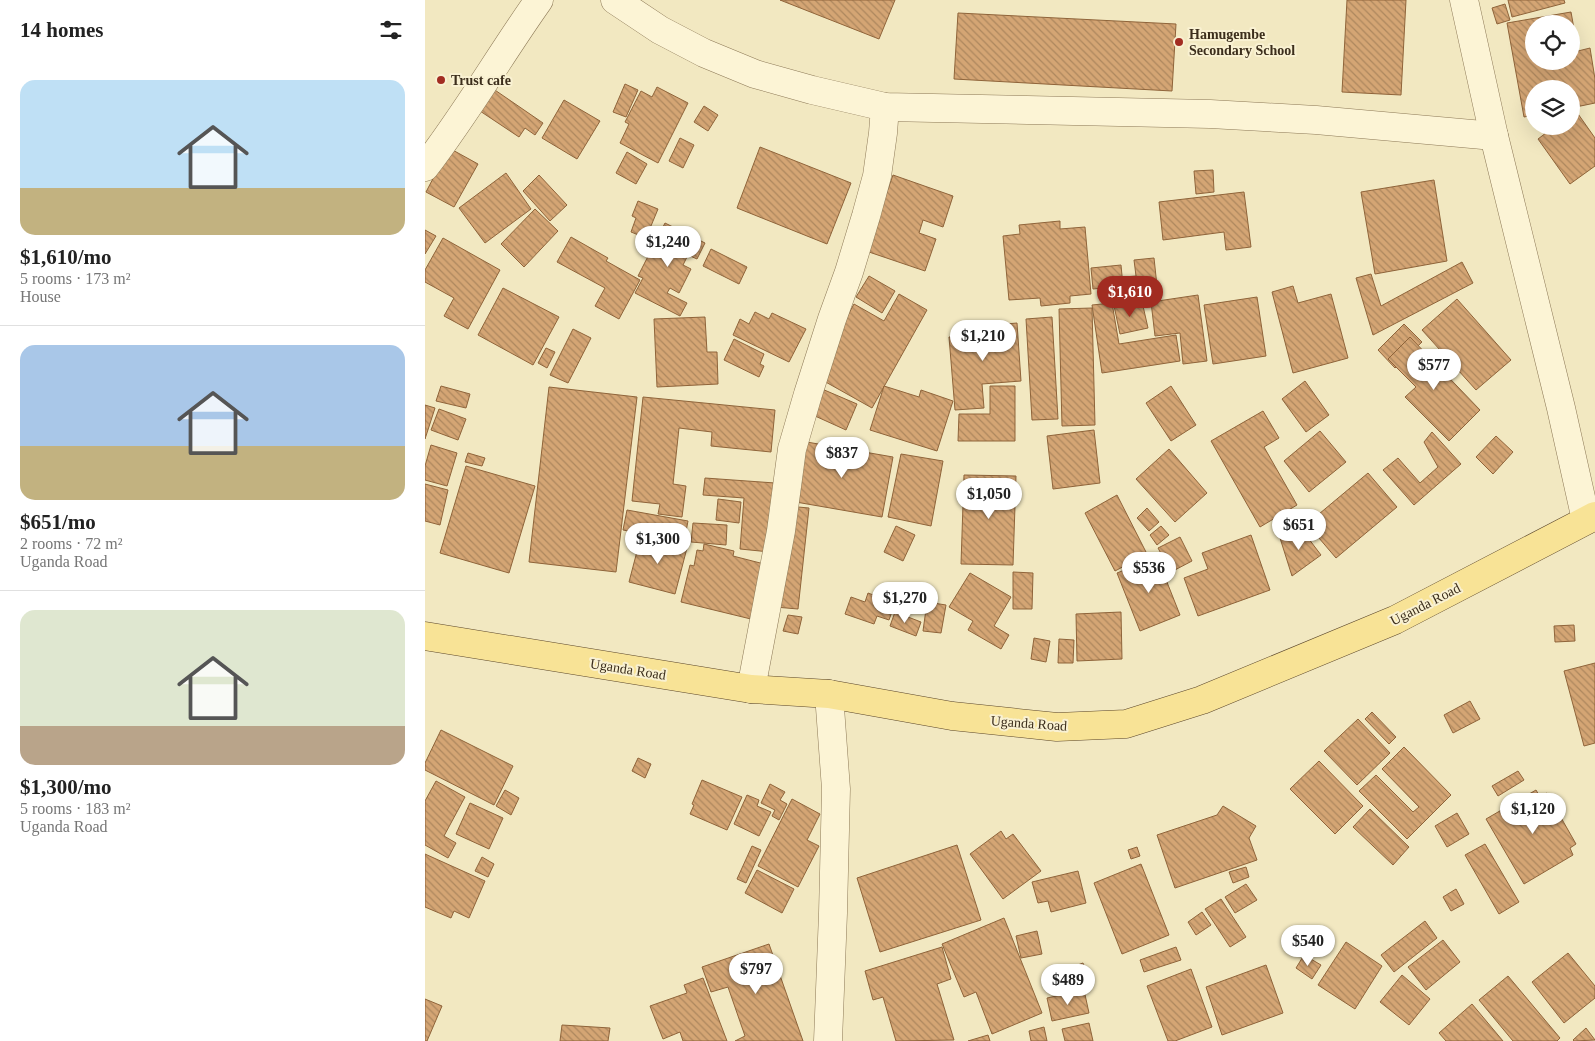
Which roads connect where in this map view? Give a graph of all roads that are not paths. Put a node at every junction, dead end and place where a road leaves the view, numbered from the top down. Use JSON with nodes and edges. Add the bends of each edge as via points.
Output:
{"nodes":[{"id":1,"x":539,"y":0,"type":"edge"},
{"id":2,"x":615,"y":0,"type":"edge"},
{"id":3,"x":1464,"y":0,"type":"edge"},
{"id":4,"x":885,"y":107,"type":"junction"},
{"id":5,"x":1494,"y":136,"type":"junction"},
{"id":6,"x":425,"y":168,"type":"edge"},
{"id":7,"x":1591,"y":518,"type":"edge"},
{"id":8,"x":425,"y":636,"type":"edge"},
{"id":9,"x":751,"y":689,"type":"junction"},
{"id":10,"x":829,"y":694,"type":"junction"},
{"id":11,"x":828,"y":1041,"type":"edge"}],
"edges":[{"from":1,"to":6,"type":"street"},
{"from":2,"to":4,"type":"street","via":[[704,53],[755,74]]},
{"from":3,"to":5,"type":"street"},
{"from":4,"to":5,"type":"street","via":[[1210,114]]},
{"from":4,"to":9,"type":"street","via":[[877,176],[793,449]]},
{"from":5,"to":7,"type":"street"},
{"from":7,"to":10,"type":"main road","name":"Uganda Road","via":[[1395,620],[1202,700],[1126,724],[1057,727],[952,716]]},
{"from":8,"to":9,"type":"main road","name":"Uganda Road"},
{"from":9,"to":10,"type":"main road","name":"Uganda Road"},
{"from":10,"to":11,"type":"street","via":[[836,789]]}]}
